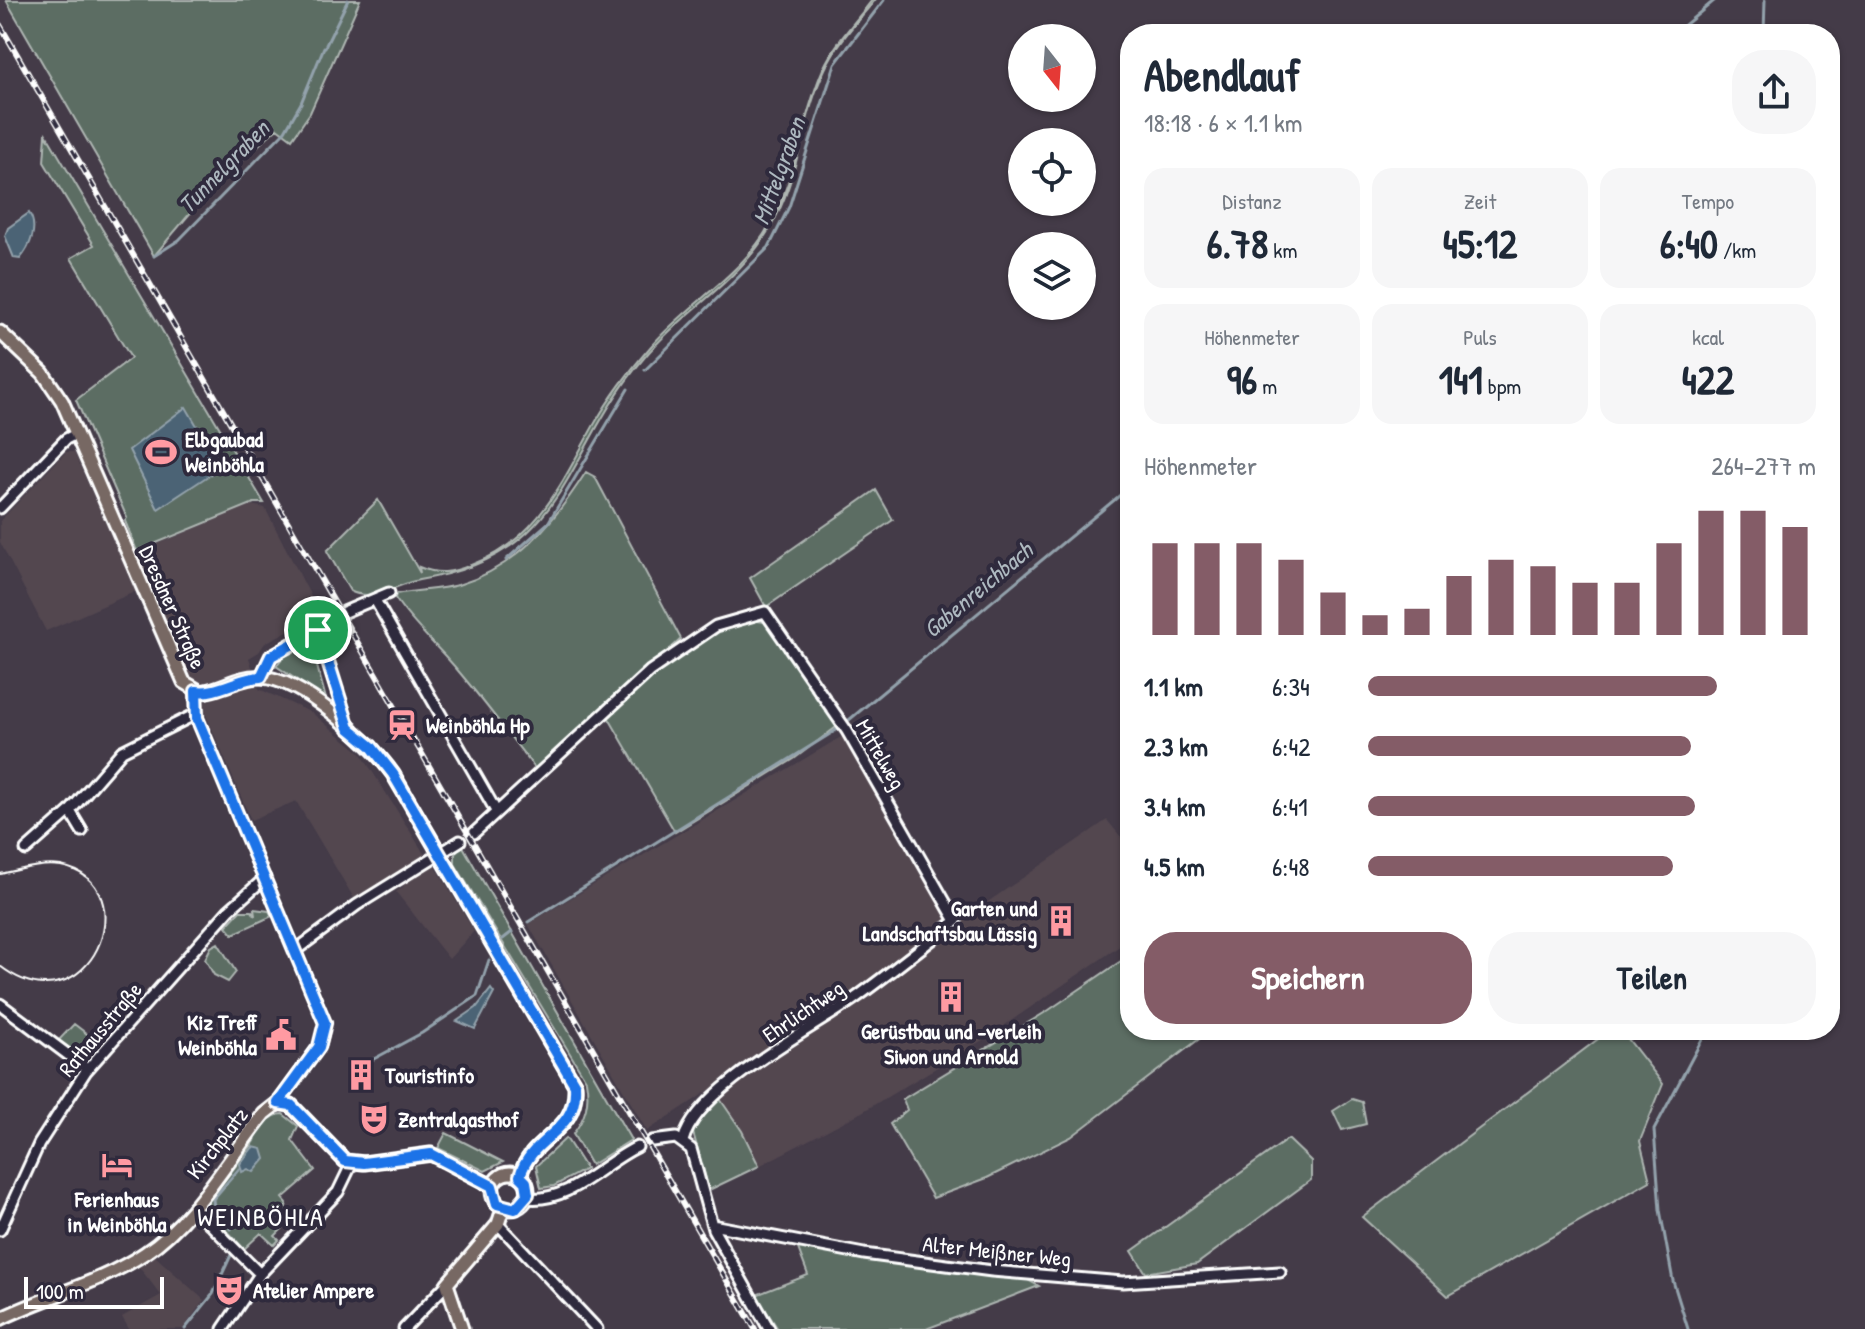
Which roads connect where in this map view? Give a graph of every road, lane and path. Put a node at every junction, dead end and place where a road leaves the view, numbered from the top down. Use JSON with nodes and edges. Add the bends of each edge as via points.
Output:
{"nodes":[{"id":1,"x":0,"y":332,"type":"edge"},
{"id":2,"x":76,"y":434,"type":"junction"},
{"id":3,"x":0,"y":508,"type":"edge"},
{"id":4,"x":389,"y":593,"type":"dead end"},
{"id":5,"x":375,"y":600,"type":"junction"},
{"id":6,"x":344,"y":612,"type":"dead end"},
{"id":7,"x":333,"y":619,"type":"dead end"},
{"id":8,"x":318,"y":630,"type":"junction"},
{"id":9,"x":261,"y":677,"type":"junction"},
{"id":10,"x":196,"y":691,"type":"junction"},
{"id":11,"x":196,"y":714,"type":"junction"},
{"id":12,"x":349,"y":728,"type":"junction"},
{"id":13,"x":70,"y":811,"type":"junction"},
{"id":14,"x":496,"y":811,"type":"junction"},
{"id":15,"x":82,"y":831,"type":"dead end"},
{"id":16,"x":474,"y":833,"type":"dead end"},
{"id":17,"x":460,"y":841,"type":"dead end"},
{"id":18,"x":26,"y":850,"type":"dead end"},
{"id":19,"x":439,"y":853,"type":"junction"},
{"id":20,"x":265,"y":878,"type":"junction"},
{"id":21,"x":956,"y":921,"type":"joint"},
{"id":22,"x":296,"y":950,"type":"junction"},
{"id":23,"x":0,"y":1004,"type":"edge"},
{"id":24,"x":319,"y":1047,"type":"joint"},
{"id":25,"x":87,"y":1069,"type":"junction"},
{"id":26,"x":278,"y":1103,"type":"junction"},
{"id":27,"x":652,"y":1141,"type":"dead end"},
{"id":28,"x":683,"y":1141,"type":"junction"},
{"id":29,"x":637,"y":1147,"type":"dead end"},
{"id":30,"x":352,"y":1163,"type":"junction"},
{"id":31,"x":520,"y":1176,"type":"junction"},
{"id":32,"x":492,"y":1186,"type":"junction"},
{"id":33,"x":527,"y":1198,"type":"junction"},
{"id":34,"x":193,"y":1207,"type":"junction"},
{"id":35,"x":503,"y":1209,"type":"junction"},
{"id":36,"x":498,"y":1224,"type":"junction"},
{"id":37,"x":712,"y":1225,"type":"junction"},
{"id":38,"x":0,"y":1230,"type":"edge"},
{"id":39,"x":1280,"y":1272,"type":"dead end"},
{"id":40,"x":260,"y":1274,"type":"junction"},
{"id":41,"x":447,"y":1284,"type":"junction"},
{"id":42,"x":0,"y":1319,"type":"edge"},
{"id":43,"x":223,"y":1329,"type":"edge"},
{"id":44,"x":404,"y":1329,"type":"edge"},
{"id":45,"x":462,"y":1329,"type":"edge"},
{"id":46,"x":597,"y":1329,"type":"edge"},
{"id":47,"x":769,"y":1329,"type":"edge"}],
"edges":[{"from":1,"to":2,"type":"main road","name":"Dresdner Straße","via":[[50,381]]},
{"from":2,"to":3,"type":"street"},
{"from":2,"to":10,"type":"main road","name":"Dresdner Straße","via":[[177,670]]},
{"from":4,"to":5,"type":"street"},
{"from":5,"to":6,"type":"street"},
{"from":5,"to":14,"type":"street"},
{"from":7,"to":8,"type":"street"},
{"from":8,"to":9,"type":"street","via":[[271,656]]},
{"from":8,"to":12,"type":"street"},
{"from":9,"to":10,"type":"main road"},
{"from":9,"to":12,"type":"main road","via":[[293,688]]},
{"from":10,"to":11,"type":"street","name":"Dresdner Straße"},
{"from":11,"to":13,"type":"street","via":[[122,751]]},
{"from":11,"to":20,"type":"street","name":"Dresdner Straße"},
{"from":12,"to":19,"type":"main road","via":[[382,758]]},
{"from":13,"to":15,"type":"street"},
{"from":13,"to":18,"type":"street"},
{"from":14,"to":16,"type":"street"},
{"from":14,"to":21,"type":"street","name":"Mittelweg","via":[[650,671],[716,626],[765,612],[847,731]]},
{"from":17,"to":19,"type":"street"},
{"from":19,"to":22,"type":"street"},
{"from":19,"to":31,"type":"main road","via":[[575,1085],[564,1126],[531,1152]]},
{"from":20,"to":22,"type":"street","name":"Dresdner Straße"},
{"from":20,"to":25,"type":"street","name":"Rathausstraße","via":[[229,910]]},
{"from":21,"to":28,"type":"street","name":"Ehrlichtweg","via":[[718,1092],[696,1114]]},
{"from":22,"to":24,"type":"street","name":"Dresdner Straße","via":[[323,1013]]},
{"from":23,"to":25,"type":"street"},
{"from":24,"to":26,"type":"street","name":"Kirchplatz"},
{"from":25,"to":38,"type":"street","name":"Rathausstraße","via":[[39,1144]]},
{"from":26,"to":30,"type":"main road","name":"Kirchplatz","via":[[291,1105],[338,1157]]},
{"from":26,"to":34,"type":"main road","name":"Kirchplatz"},
{"from":27,"to":28,"type":"street"},
{"from":28,"to":37,"type":"street","via":[[694,1154]]},
{"from":29,"to":33,"type":"street","via":[[563,1194]]},
{"from":30,"to":32,"type":"main road","via":[[431,1154]]},
{"from":30,"to":40,"type":"street","via":[[319,1215]]},
{"from":31,"to":32,"type":"main road","via":[[504,1174]]},
{"from":31,"to":33,"type":"main road","via":[[528,1186]]},
{"from":32,"to":35,"type":"main road","via":[[492,1197]]},
{"from":33,"to":35,"type":"main road","via":[[515,1209]]},
{"from":34,"to":40,"type":"street","name":"Kirchplatz"},
{"from":34,"to":42,"type":"main road","via":[[164,1239],[127,1264]]},
{"from":35,"to":36,"type":"main road"},
{"from":36,"to":41,"type":"main road"},
{"from":36,"to":46,"type":"street"},
{"from":37,"to":39,"type":"street","name":"Alter Meißner Weg","via":[[864,1254],[1050,1276],[1123,1282]]},
{"from":37,"to":47,"type":"street"},
{"from":40,"to":43,"type":"street"},
{"from":41,"to":44,"type":"street"},
{"from":41,"to":45,"type":"main road"}]}
